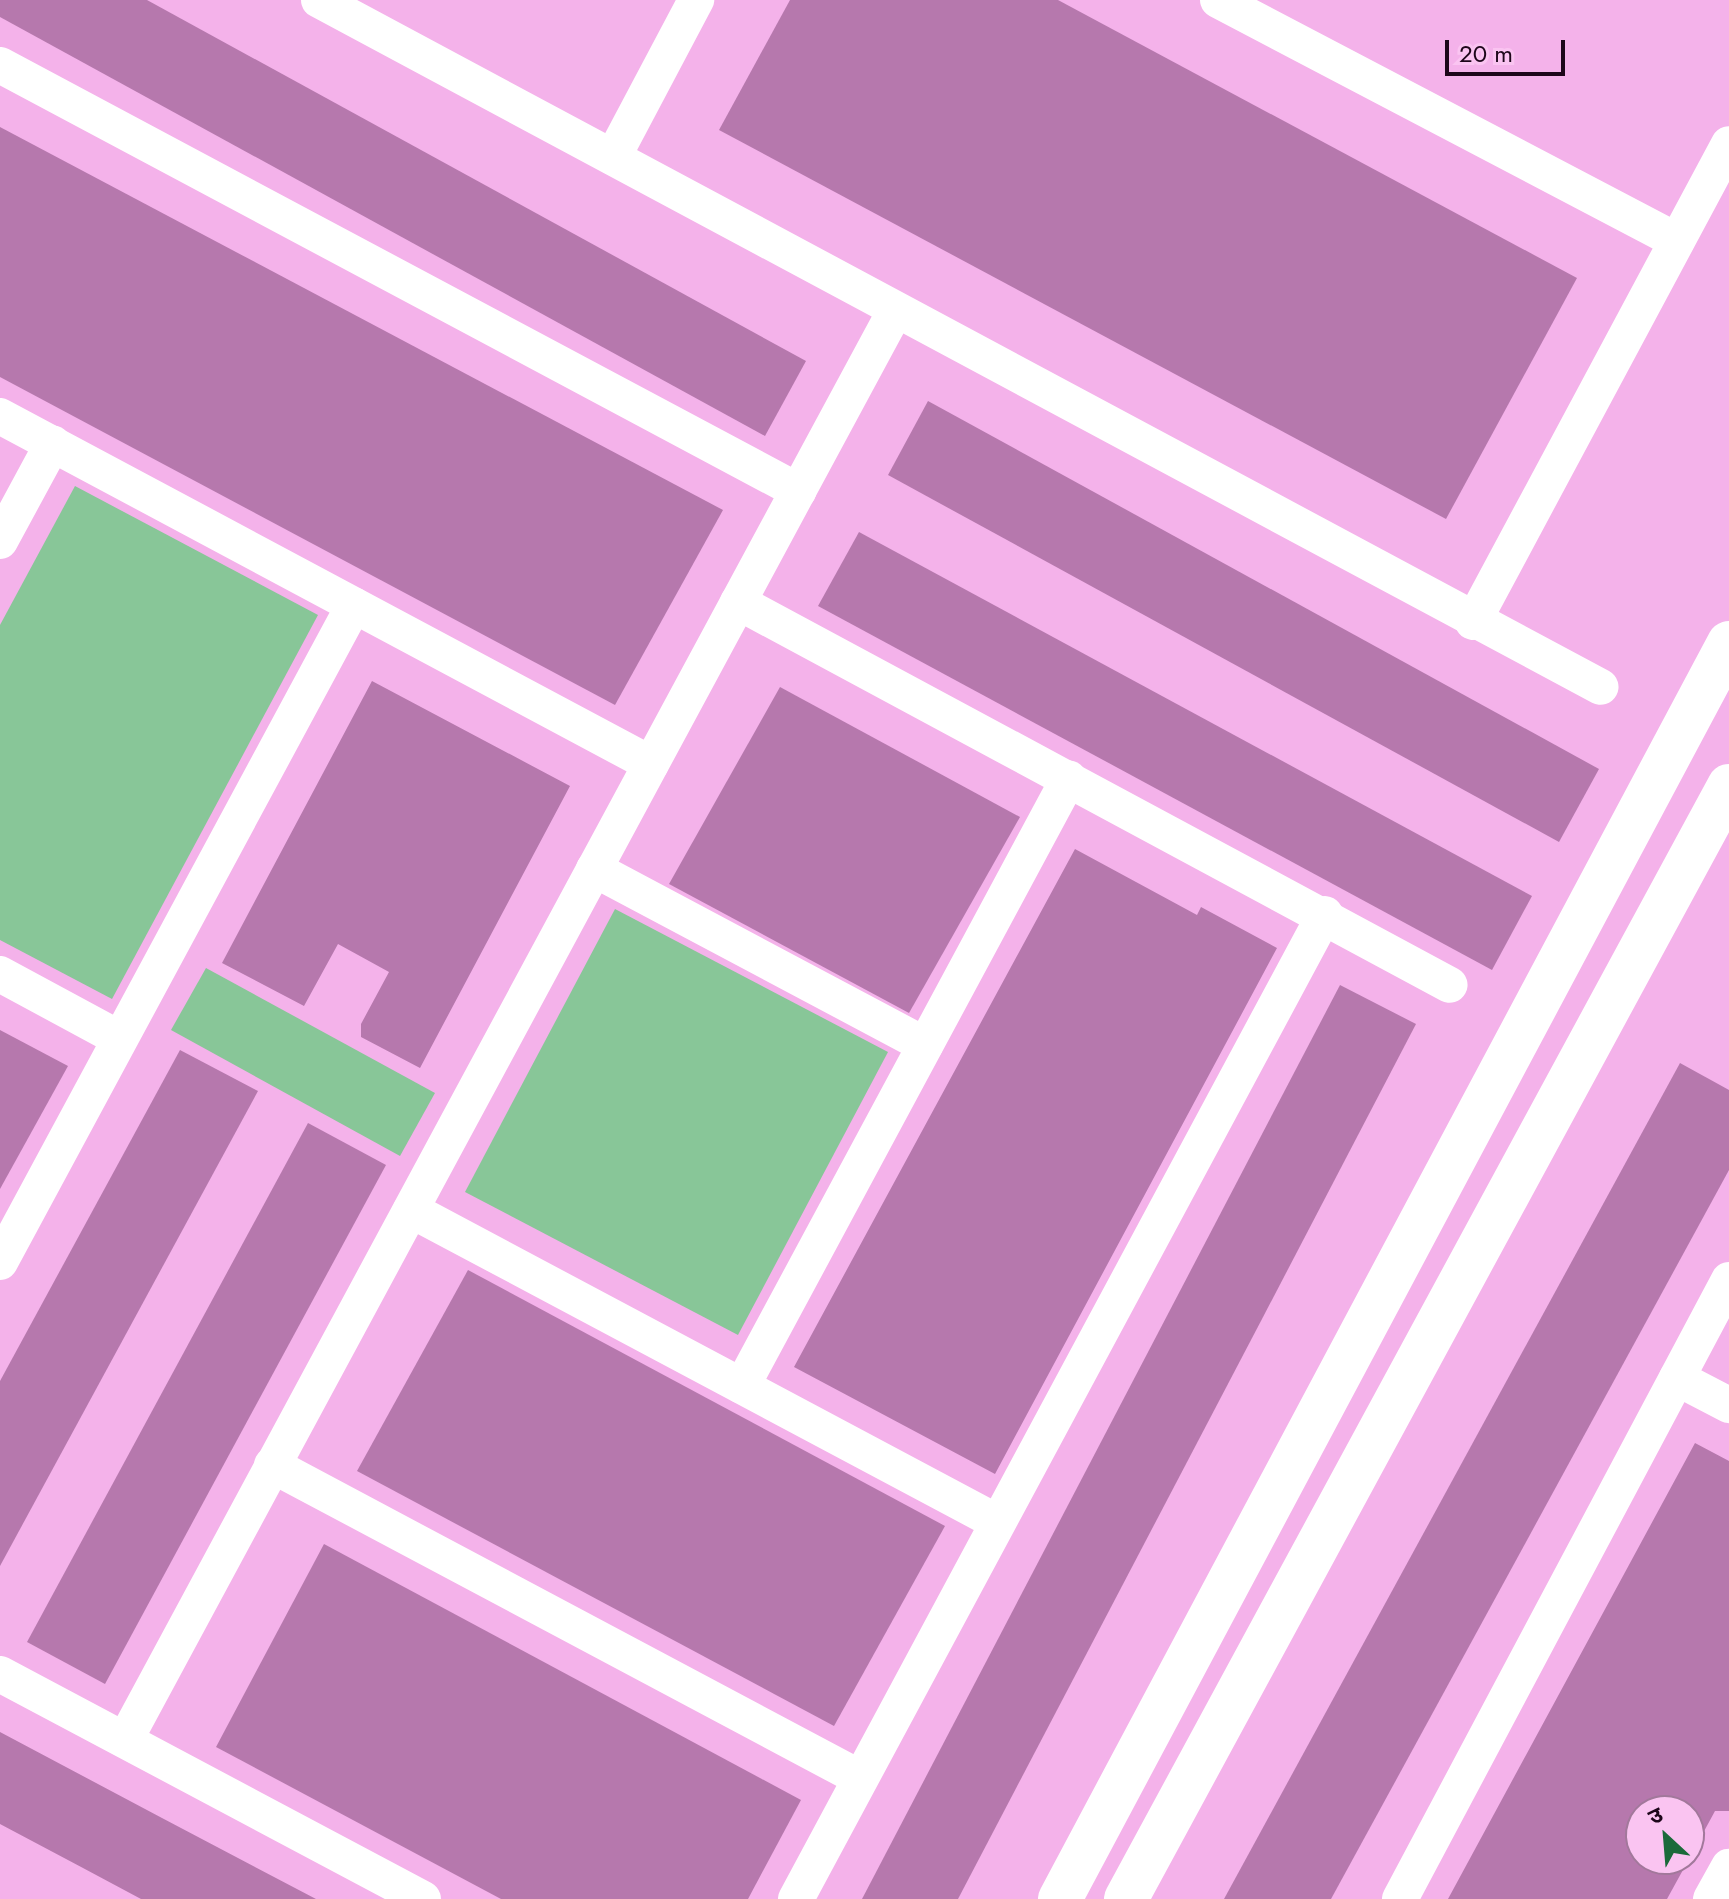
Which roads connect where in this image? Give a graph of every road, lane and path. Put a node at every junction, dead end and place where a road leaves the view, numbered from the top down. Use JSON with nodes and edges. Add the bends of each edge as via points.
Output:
{"nodes":[{"id":1,"x":319,"y":0,"type":"edge"},
{"id":2,"x":696,"y":0,"type":"edge"},
{"id":3,"x":1218,"y":0,"type":"edge"},
{"id":4,"x":0,"y":65,"type":"edge"},
{"id":5,"x":1729,"y":144,"type":"edge"},
{"id":6,"x":613,"y":157,"type":"junction"},
{"id":7,"x":1677,"y":241,"type":"junction"},
{"id":8,"x":895,"y":311,"type":"junction"},
{"id":9,"x":0,"y":416,"type":"edge"},
{"id":10,"x":53,"y":443,"type":"junction"},
{"id":11,"x":798,"y":491,"type":"junction"},
{"id":12,"x":0,"y":541,"type":"edge"},
{"id":13,"x":738,"y":602,"type":"junction"},
{"id":14,"x":354,"y":605,"type":"junction"},
{"id":15,"x":1473,"y":622,"type":"junction"},
{"id":16,"x":1729,"y":643,"type":"edge"},
{"id":17,"x":1601,"y":687,"type":"dead end"},
{"id":18,"x":651,"y":764,"type":"junction"},
{"id":19,"x":1069,"y":778,"type":"junction"},
{"id":20,"x":1729,"y":786,"type":"edge"},
{"id":21,"x":594,"y":869,"type":"junction"},
{"id":22,"x":1325,"y":914,"type":"junction"},
{"id":23,"x":0,"y":974,"type":"edge"},
{"id":24,"x":1450,"y":985,"type":"dead end"},
{"id":25,"x":120,"y":1039,"type":"junction"},
{"id":26,"x":925,"y":1045,"type":"junction"},
{"id":27,"x":411,"y":1210,"type":"junction"},
{"id":28,"x":0,"y":1262,"type":"edge"},
{"id":29,"x":1729,"y":1280,"type":"edge"},
{"id":30,"x":1677,"y":1378,"type":"junction"},
{"id":31,"x":742,"y":1386,"type":"junction"},
{"id":32,"x":1729,"y":1405,"type":"edge"},
{"id":33,"x":272,"y":1465,"type":"junction"},
{"id":34,"x":997,"y":1522,"type":"junction"},
{"id":35,"x":0,"y":1674,"type":"edge"},
{"id":36,"x":125,"y":1740,"type":"junction"},
{"id":37,"x":860,"y":1778,"type":"junction"},
{"id":38,"x":1729,"y":1867,"type":"edge"},
{"id":39,"x":423,"y":1899,"type":"edge"},
{"id":40,"x":796,"y":1899,"type":"edge"},
{"id":41,"x":1060,"y":1899,"type":"edge"},
{"id":42,"x":1126,"y":1899,"type":"edge"},
{"id":43,"x":1400,"y":1899,"type":"edge"},
{"id":44,"x":1711,"y":1899,"type":"edge"}],
"edges":[{"from":1,"to":6,"type":"street"},
{"from":2,"to":6,"type":"street"},
{"from":3,"to":7,"type":"street"},
{"from":4,"to":11,"type":"street"},
{"from":5,"to":7,"type":"street"},
{"from":6,"to":8,"type":"street"},
{"from":7,"to":15,"type":"street"},
{"from":8,"to":11,"type":"street"},
{"from":8,"to":15,"type":"street"},
{"from":9,"to":10,"type":"street"},
{"from":10,"to":12,"type":"street"},
{"from":10,"to":14,"type":"street"},
{"from":11,"to":13,"type":"street"},
{"from":13,"to":18,"type":"street"},
{"from":13,"to":19,"type":"street"},
{"from":14,"to":18,"type":"street"},
{"from":14,"to":25,"type":"street"},
{"from":15,"to":17,"type":"street"},
{"from":16,"to":41,"type":"main road"},
{"from":18,"to":21,"type":"street"},
{"from":19,"to":22,"type":"street"},
{"from":19,"to":26,"type":"street"},
{"from":20,"to":42,"type":"main road"},
{"from":21,"to":26,"type":"street"},
{"from":21,"to":27,"type":"street"},
{"from":22,"to":24,"type":"street"},
{"from":22,"to":34,"type":"street"},
{"from":23,"to":25,"type":"street"},
{"from":25,"to":28,"type":"street"},
{"from":26,"to":31,"type":"street"},
{"from":27,"to":31,"type":"street"},
{"from":27,"to":33,"type":"street"},
{"from":29,"to":30,"type":"street"},
{"from":30,"to":32,"type":"street"},
{"from":30,"to":43,"type":"street"},
{"from":31,"to":34,"type":"street"},
{"from":33,"to":36,"type":"street"},
{"from":33,"to":37,"type":"street"},
{"from":34,"to":37,"type":"street"},
{"from":35,"to":36,"type":"street"},
{"from":36,"to":39,"type":"street"},
{"from":37,"to":40,"type":"street"},
{"from":38,"to":44,"type":"street"}]}
